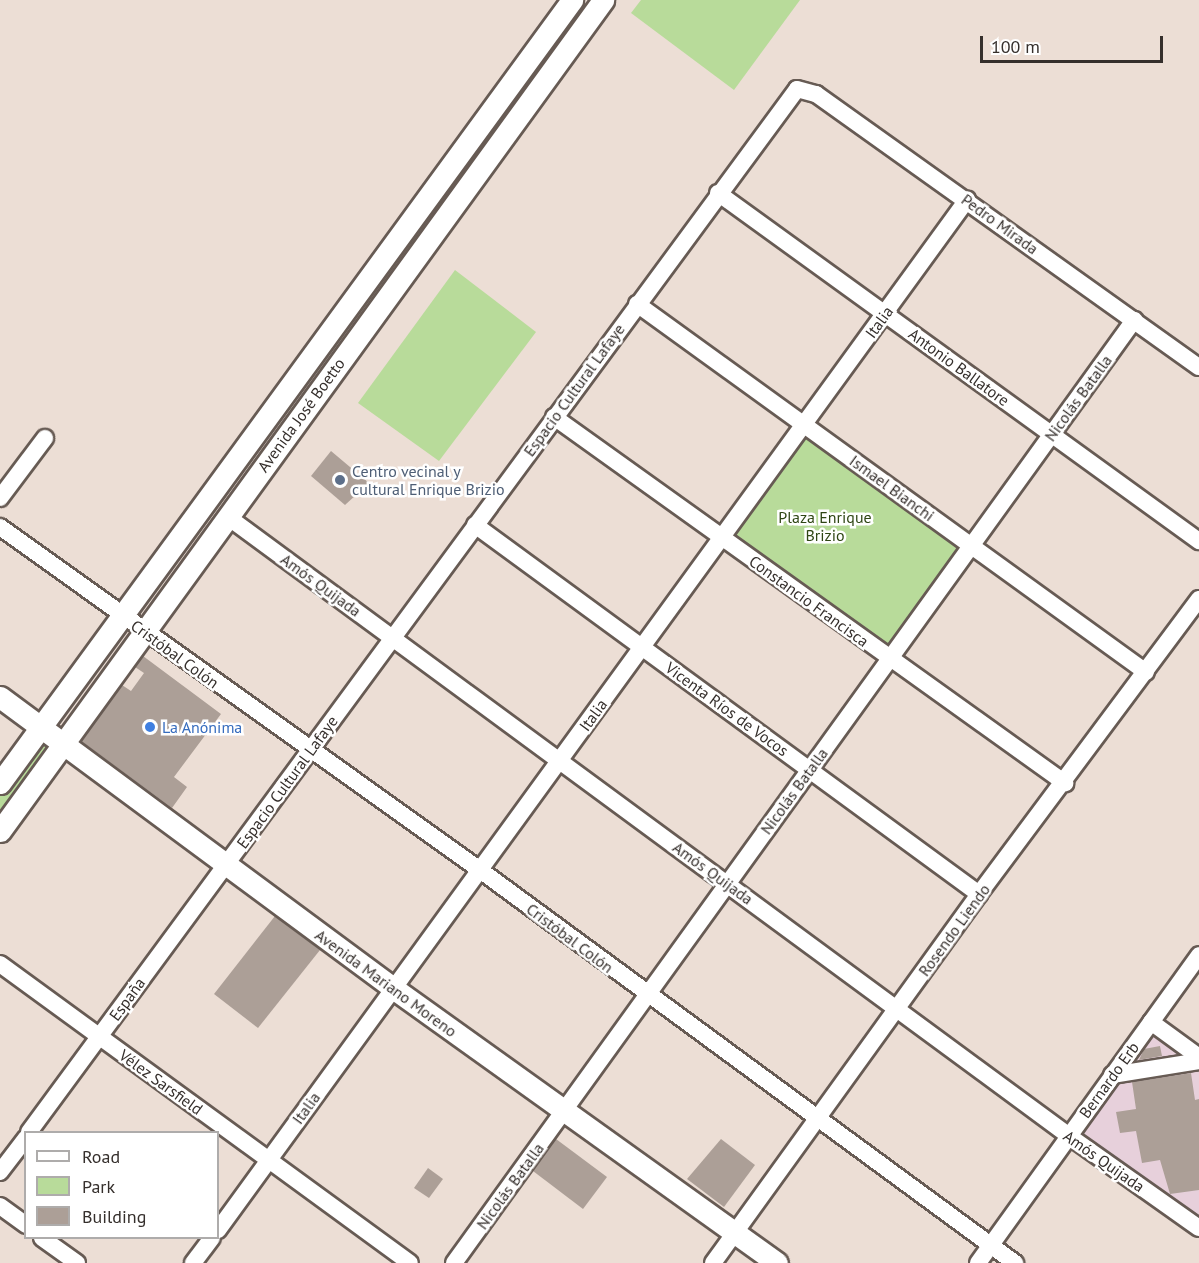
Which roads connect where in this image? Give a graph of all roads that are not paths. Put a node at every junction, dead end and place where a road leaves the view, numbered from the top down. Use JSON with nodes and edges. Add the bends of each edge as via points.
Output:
{"nodes":[{"id":1,"x":572,"y":0,"type":"edge"},
{"id":2,"x":603,"y":0,"type":"edge"},
{"id":3,"x":797,"y":89,"type":"joint"},
{"id":4,"x":718,"y":193,"type":"junction"},
{"id":5,"x":968,"y":200,"type":"junction"},
{"id":6,"x":637,"y":304,"type":"junction"},
{"id":7,"x":885,"y":314,"type":"junction"},
{"id":8,"x":1134,"y":320,"type":"junction"},
{"id":9,"x":1199,"y":367,"type":"edge"},
{"id":10,"x":554,"y":417,"type":"junction"},
{"id":11,"x":804,"y":424,"type":"junction"},
{"id":12,"x":1052,"y":434,"type":"junction"},
{"id":13,"x":45,"y":438,"type":"dead end"},
{"id":14,"x":0,"y":498,"type":"edge"},
{"id":15,"x":228,"y":517,"type":"junction"},
{"id":16,"x":475,"y":525,"type":"junction"},
{"id":17,"x":0,"y":527,"type":"edge"},
{"id":18,"x":722,"y":539,"type":"junction"},
{"id":19,"x":1199,"y":541,"type":"edge"},
{"id":20,"x":971,"y":545,"type":"junction"},
{"id":21,"x":1199,"y":599,"type":"edge"},
{"id":22,"x":123,"y":616,"type":"junction"},
{"id":23,"x":144,"y":631,"type":"junction"},
{"id":24,"x":393,"y":637,"type":"junction"},
{"id":25,"x":642,"y":647,"type":"junction"},
{"id":26,"x":890,"y":660,"type":"junction"},
{"id":27,"x":1146,"y":672,"type":"junction"},
{"id":28,"x":0,"y":697,"type":"edge"},
{"id":29,"x":41,"y":727,"type":"junction"},
{"id":30,"x":63,"y":743,"type":"junction"},
{"id":31,"x":309,"y":751,"type":"junction"},
{"id":32,"x":559,"y":761,"type":"junction"},
{"id":33,"x":809,"y":769,"type":"junction"},
{"id":34,"x":0,"y":783,"type":"edge"},
{"id":35,"x":1065,"y":783,"type":"junction"},
{"id":36,"x":0,"y":831,"type":"edge"},
{"id":37,"x":225,"y":866,"type":"junction"},
{"id":38,"x":480,"y":870,"type":"junction"},
{"id":39,"x":728,"y":883,"type":"junction"},
{"id":40,"x":979,"y":894,"type":"junction"},
{"id":41,"x":1199,"y":955,"type":"edge"},
{"id":42,"x":0,"y":964,"type":"edge"},
{"id":43,"x":393,"y":988,"type":"junction"},
{"id":44,"x":647,"y":996,"type":"junction"},
{"id":45,"x":898,"y":1007,"type":"junction"},
{"id":46,"x":1151,"y":1022,"type":"junction"},
{"id":47,"x":100,"y":1037,"type":"junction"},
{"id":48,"x":1199,"y":1059,"type":"edge"},
{"id":49,"x":1112,"y":1076,"type":"junction"},
{"id":50,"x":565,"y":1110,"type":"junction"},
{"id":51,"x":818,"y":1119,"type":"junction"},
{"id":52,"x":30,"y":1131,"type":"edge"},
{"id":53,"x":1069,"y":1136,"type":"junction"},
{"id":54,"x":24,"y":1141,"type":"edge"},
{"id":55,"x":268,"y":1160,"type":"junction"},
{"id":56,"x":0,"y":1172,"type":"edge"},
{"id":57,"x":0,"y":1206,"type":"edge"},
{"id":58,"x":24,"y":1224,"type":"edge"},
{"id":59,"x":1199,"y":1228,"type":"edge"},
{"id":60,"x":219,"y":1229,"type":"edge"},
{"id":61,"x":735,"y":1234,"type":"junction"},
{"id":62,"x":43,"y":1239,"type":"edge"},
{"id":63,"x":211,"y":1239,"type":"edge"},
{"id":64,"x":990,"y":1245,"type":"junction"},
{"id":65,"x":77,"y":1263,"type":"edge"},
{"id":66,"x":193,"y":1263,"type":"edge"},
{"id":67,"x":410,"y":1263,"type":"edge"},
{"id":68,"x":454,"y":1263,"type":"edge"},
{"id":69,"x":713,"y":1263,"type":"edge"},
{"id":70,"x":777,"y":1263,"type":"edge"},
{"id":71,"x":978,"y":1263,"type":"edge"},
{"id":72,"x":1015,"y":1263,"type":"edge"}],
"edges":[{"from":1,"to":22,"type":"main road","name":"Avenida José Boetto"},
{"from":2,"to":15,"type":"main road","name":"Avenida José Boetto"},
{"from":3,"to":4,"type":"street","name":"Espacio Cultural Lafaye"},
{"from":3,"to":5,"type":"street","name":"Pedro Mirada","via":[[816,94]]},
{"from":4,"to":6,"type":"street","name":"Espacio Cultural Lafaye"},
{"from":4,"to":7,"type":"street","name":"Antonio Ballatore"},
{"from":5,"to":7,"type":"street","name":"Italia"},
{"from":5,"to":8,"type":"street","name":"Pedro Mirada"},
{"from":6,"to":10,"type":"street","name":"Espacio Cultural Lafaye"},
{"from":6,"to":11,"type":"street","name":"Ismael Bianchi"},
{"from":7,"to":11,"type":"street","name":"Italia"},
{"from":7,"to":12,"type":"street","name":"Antonio Ballatore"},
{"from":8,"to":9,"type":"street","name":"Pedro Mirada"},
{"from":8,"to":12,"type":"street","name":"Nicolás Batalla"},
{"from":10,"to":16,"type":"street","name":"Espacio Cultural Lafaye"},
{"from":10,"to":18,"type":"street","name":"Constancio Francisca"},
{"from":11,"to":18,"type":"street","name":"Italia"},
{"from":11,"to":20,"type":"street","name":"Ismael Bianchi"},
{"from":12,"to":19,"type":"street","name":"Antonio Ballatore"},
{"from":12,"to":20,"type":"street","name":"Nicolás Batalla"},
{"from":13,"to":14,"type":"street"},
{"from":15,"to":23,"type":"main road","name":"Avenida José Boetto"},
{"from":15,"to":24,"type":"street","name":"Amós Quijada"},
{"from":16,"to":24,"type":"street","name":"Espacio Cultural Lafaye"},
{"from":16,"to":25,"type":"street","name":"Vicenta Ríos de Vocos"},
{"from":17,"to":22,"type":"street","name":"Cristóbal Colón"},
{"from":18,"to":25,"type":"street","name":"Italia"},
{"from":18,"to":26,"type":"street","name":"Constancio Francisca"},
{"from":20,"to":26,"type":"street","name":"Nicolás Batalla"},
{"from":20,"to":27,"type":"street","name":"Ismael Bianchi"},
{"from":21,"to":27,"type":"street","name":"Rosendo Liendo"},
{"from":22,"to":23,"type":"street","name":"Cristóbal Colón"},
{"from":22,"to":29,"type":"main road","name":"Avenida José Boetto"},
{"from":23,"to":30,"type":"main road","name":"Avenida José Boetto"},
{"from":23,"to":31,"type":"street","name":"Cristóbal Colón"},
{"from":24,"to":31,"type":"street","name":"Espacio Cultural Lafaye"},
{"from":24,"to":32,"type":"street","name":"Amós Quijada"},
{"from":25,"to":32,"type":"street","name":"Italia"},
{"from":25,"to":33,"type":"street","name":"Vicenta Ríos de Vocos"},
{"from":26,"to":33,"type":"street","name":"Nicolás Batalla"},
{"from":26,"to":35,"type":"street","name":"Constancio Francisca"},
{"from":27,"to":35,"type":"street","name":"Rosendo Liendo"},
{"from":28,"to":29,"type":"main road","name":"Avenida Mariano Moreno"},
{"from":29,"to":30,"type":"main road","name":"Avenida Mariano Moreno"},
{"from":29,"to":34,"type":"main road","name":"Avenida José Boetto"},
{"from":30,"to":36,"type":"main road","name":"Avenida José Boetto"},
{"from":30,"to":37,"type":"main road","name":"Avenida Mariano Moreno"},
{"from":31,"to":37,"type":"street","name":"Espacio Cultural Lafaye"},
{"from":31,"to":38,"type":"street","name":"Cristóbal Colón"},
{"from":32,"to":38,"type":"street","name":"Italia"},
{"from":32,"to":39,"type":"street","name":"Amós Quijada"},
{"from":33,"to":39,"type":"street","name":"Nicolás Batalla"},
{"from":33,"to":40,"type":"street","name":"Vicenta Ríos de Vocos"},
{"from":35,"to":40,"type":"street","name":"Rosendo Liendo"},
{"from":37,"to":43,"type":"main road","name":"Avenida Mariano Moreno"},
{"from":37,"to":47,"type":"street","name":"España"},
{"from":38,"to":43,"type":"street","name":"Italia"},
{"from":38,"to":44,"type":"street","name":"Cristóbal Colón"},
{"from":39,"to":44,"type":"street","name":"Nicolás Batalla"},
{"from":39,"to":45,"type":"street","name":"Amós Quijada"},
{"from":40,"to":45,"type":"street","name":"Rosendo Liendo"},
{"from":41,"to":46,"type":"street","name":"Bernardo Erb"},
{"from":42,"to":47,"type":"street","name":"Vélez Sarsfield"},
{"from":43,"to":50,"type":"main road","name":"Avenida Mariano Moreno"},
{"from":43,"to":55,"type":"street","name":"Italia"},
{"from":44,"to":50,"type":"street","name":"Nicolás Batalla"},
{"from":44,"to":51,"type":"street","name":"Cristóbal Colón"},
{"from":45,"to":51,"type":"street","name":"Rosendo Liendo"},
{"from":45,"to":53,"type":"street","name":"Amós Quijada"},
{"from":46,"to":48,"type":"street"},
{"from":46,"to":49,"type":"street","name":"Bernardo Erb"},
{"from":47,"to":52,"type":"street","name":"España"},
{"from":47,"to":55,"type":"street","name":"Vélez Sarsfield"},
{"from":48,"to":49,"type":"street"},
{"from":49,"to":53,"type":"street","name":"Bernardo Erb"},
{"from":50,"to":61,"type":"main road","name":"Avenida Mariano Moreno"},
{"from":50,"to":68,"type":"street","name":"Nicolás Batalla"},
{"from":51,"to":61,"type":"street","name":"Rosendo Liendo"},
{"from":51,"to":64,"type":"street","name":"Cristóbal Colón"},
{"from":53,"to":59,"type":"street","name":"Amós Quijada"},
{"from":53,"to":64,"type":"street","name":"Bernardo Erb"},
{"from":54,"to":56,"type":"street"},
{"from":55,"to":60,"type":"street","name":"Italia"},
{"from":55,"to":67,"type":"street","name":"Vélez Sarsfield"},
{"from":57,"to":58,"type":"street"},
{"from":61,"to":69,"type":"street","name":"Rosendo Liendo"},
{"from":61,"to":70,"type":"main road","name":"Avenida Mariano Moreno"},
{"from":62,"to":65,"type":"street"},
{"from":63,"to":66,"type":"street"},
{"from":64,"to":71,"type":"street","name":"Bernardo Erb"},
{"from":64,"to":72,"type":"street","name":"Cristóbal Colón"}]}
